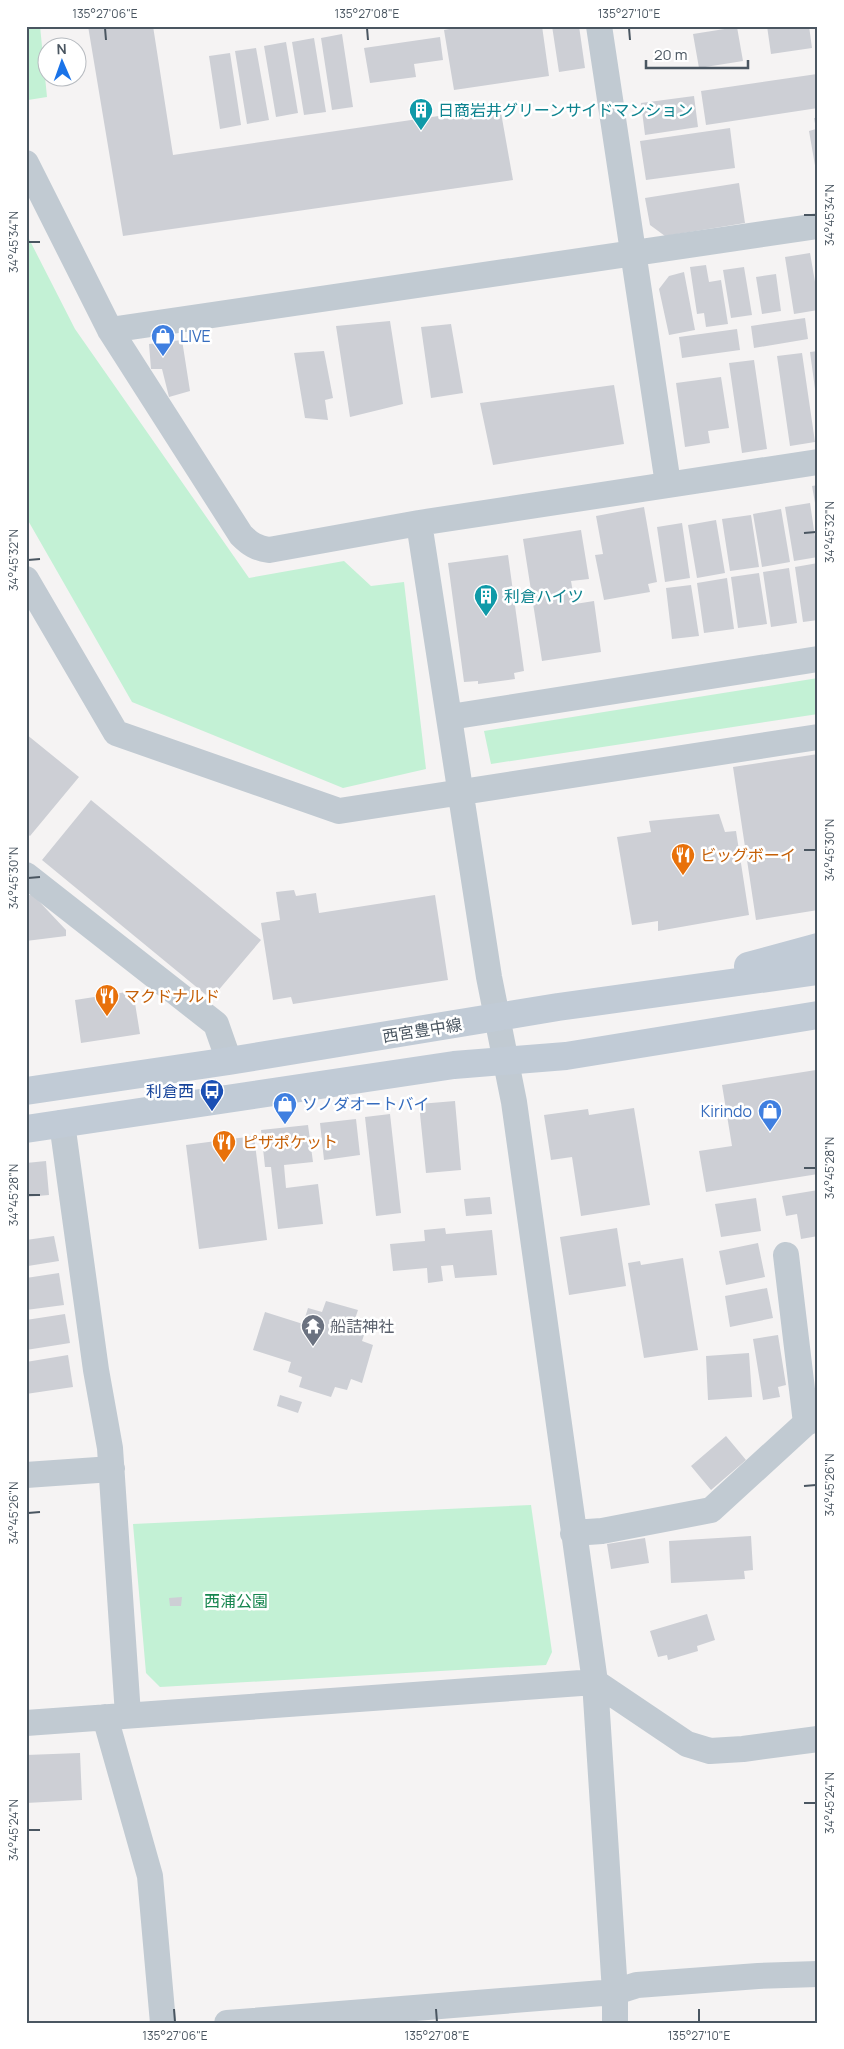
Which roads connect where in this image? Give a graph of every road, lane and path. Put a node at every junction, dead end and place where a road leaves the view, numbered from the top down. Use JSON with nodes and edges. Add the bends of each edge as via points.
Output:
{"nodes":[{"id":1,"x":601,"y":27,"type":"edge"},
{"id":2,"x":26,"y":164,"type":"edge"},
{"id":3,"x":818,"y":226,"type":"edge"},
{"id":4,"x":634,"y":253,"type":"junction"},
{"id":5,"x":110,"y":330,"type":"junction"},
{"id":6,"x":818,"y":462,"type":"edge"},
{"id":7,"x":668,"y":484,"type":"junction"},
{"id":8,"x":419,"y":523,"type":"junction"},
{"id":9,"x":26,"y":579,"type":"edge"},
{"id":10,"x":818,"y":659,"type":"edge"},
{"id":11,"x":450,"y":717,"type":"junction"},
{"id":12,"x":818,"y":737,"type":"edge"},
{"id":13,"x":461,"y":793,"type":"junction"},
{"id":14,"x":26,"y":876,"type":"edge"},
{"id":15,"x":818,"y":947,"type":"edge"},
{"id":16,"x":818,"y":971,"type":"edge"},
{"id":17,"x":648,"y":994,"type":"junction"},
{"id":18,"x":818,"y":1015,"type":"edge"},
{"id":19,"x":496,"y":1017,"type":"junction"},
{"id":20,"x":769,"y":1023,"type":"junction"},
{"id":21,"x":818,"y":1032,"type":"edge"},
{"id":22,"x":505,"y":1060,"type":"junction"},
{"id":23,"x":229,"y":1061,"type":"junction"},
{"id":24,"x":26,"y":1092,"type":"edge"},
{"id":25,"x":62,"y":1123,"type":"junction"},
{"id":26,"x":26,"y":1128,"type":"edge"},
{"id":27,"x":786,"y":1255,"type":"dead end"},
{"id":28,"x":812,"y":1421,"type":"edge"},
{"id":29,"x":112,"y":1469,"type":"junction"},
{"id":30,"x":26,"y":1475,"type":"edge"},
{"id":31,"x":573,"y":1533,"type":"junction"},
{"id":32,"x":595,"y":1682,"type":"junction"},
{"id":33,"x":116,"y":1716,"type":"junction"},
{"id":34,"x":26,"y":1723,"type":"edge"},
{"id":35,"x":818,"y":1739,"type":"edge"},
{"id":36,"x":818,"y":1974,"type":"edge"},
{"id":37,"x":614,"y":1992,"type":"junction"},
{"id":38,"x":163,"y":2023,"type":"edge"},
{"id":39,"x":227,"y":2023,"type":"edge"},
{"id":40,"x":615,"y":2023,"type":"edge"}],
"edges":[{"from":1,"to":4,"type":"street"},
{"from":2,"to":5,"type":"street"},
{"from":3,"to":4,"type":"street"},
{"from":4,"to":5,"type":"street"},
{"from":4,"to":7,"type":"street"},
{"from":5,"to":8,"type":"street","via":[[241,535],[251,545],[269,550]]},
{"from":6,"to":7,"type":"street"},
{"from":7,"to":8,"type":"street"},
{"from":8,"to":11,"type":"street"},
{"from":9,"to":13,"type":"street","via":[[116,733],[339,811]]},
{"from":10,"to":11,"type":"street"},
{"from":11,"to":13,"type":"street"},
{"from":12,"to":13,"type":"street"},
{"from":13,"to":19,"type":"street"},
{"from":14,"to":23,"type":"street","via":[[216,1024]]},
{"from":15,"to":17,"type":"main road"},
{"from":16,"to":17,"type":"main road","name":"西宮豊中線"},
{"from":17,"to":19,"type":"main road","name":"西宮豊中線"},
{"from":18,"to":20,"type":"main road"},
{"from":19,"to":22,"type":"street"},
{"from":19,"to":23,"type":"main road","name":"西宮豊中線"},
{"from":20,"to":21,"type":"main road"},
{"from":20,"to":22,"type":"main road","via":[[566,1056]]},
{"from":22,"to":25,"type":"main road"},
{"from":22,"to":31,"type":"street","via":[[514,1102]]},
{"from":23,"to":24,"type":"main road","name":"西宮豊中線"},
{"from":25,"to":26,"type":"main road"},
{"from":25,"to":29,"type":"street"},
{"from":27,"to":28,"type":"street"},
{"from":28,"to":31,"type":"street","via":[[711,1510],[602,1531]]},
{"from":29,"to":30,"type":"street"},
{"from":29,"to":33,"type":"street"},
{"from":31,"to":32,"type":"street"},
{"from":32,"to":33,"type":"street"},
{"from":32,"to":35,"type":"street","via":[[688,1744],[710,1751]]},
{"from":32,"to":37,"type":"street"},
{"from":33,"to":34,"type":"street"},
{"from":33,"to":38,"type":"street","via":[[150,1876]]},
{"from":36,"to":37,"type":"street","via":[[637,1985]]},
{"from":37,"to":39,"type":"street"},
{"from":37,"to":40,"type":"street"}]}
